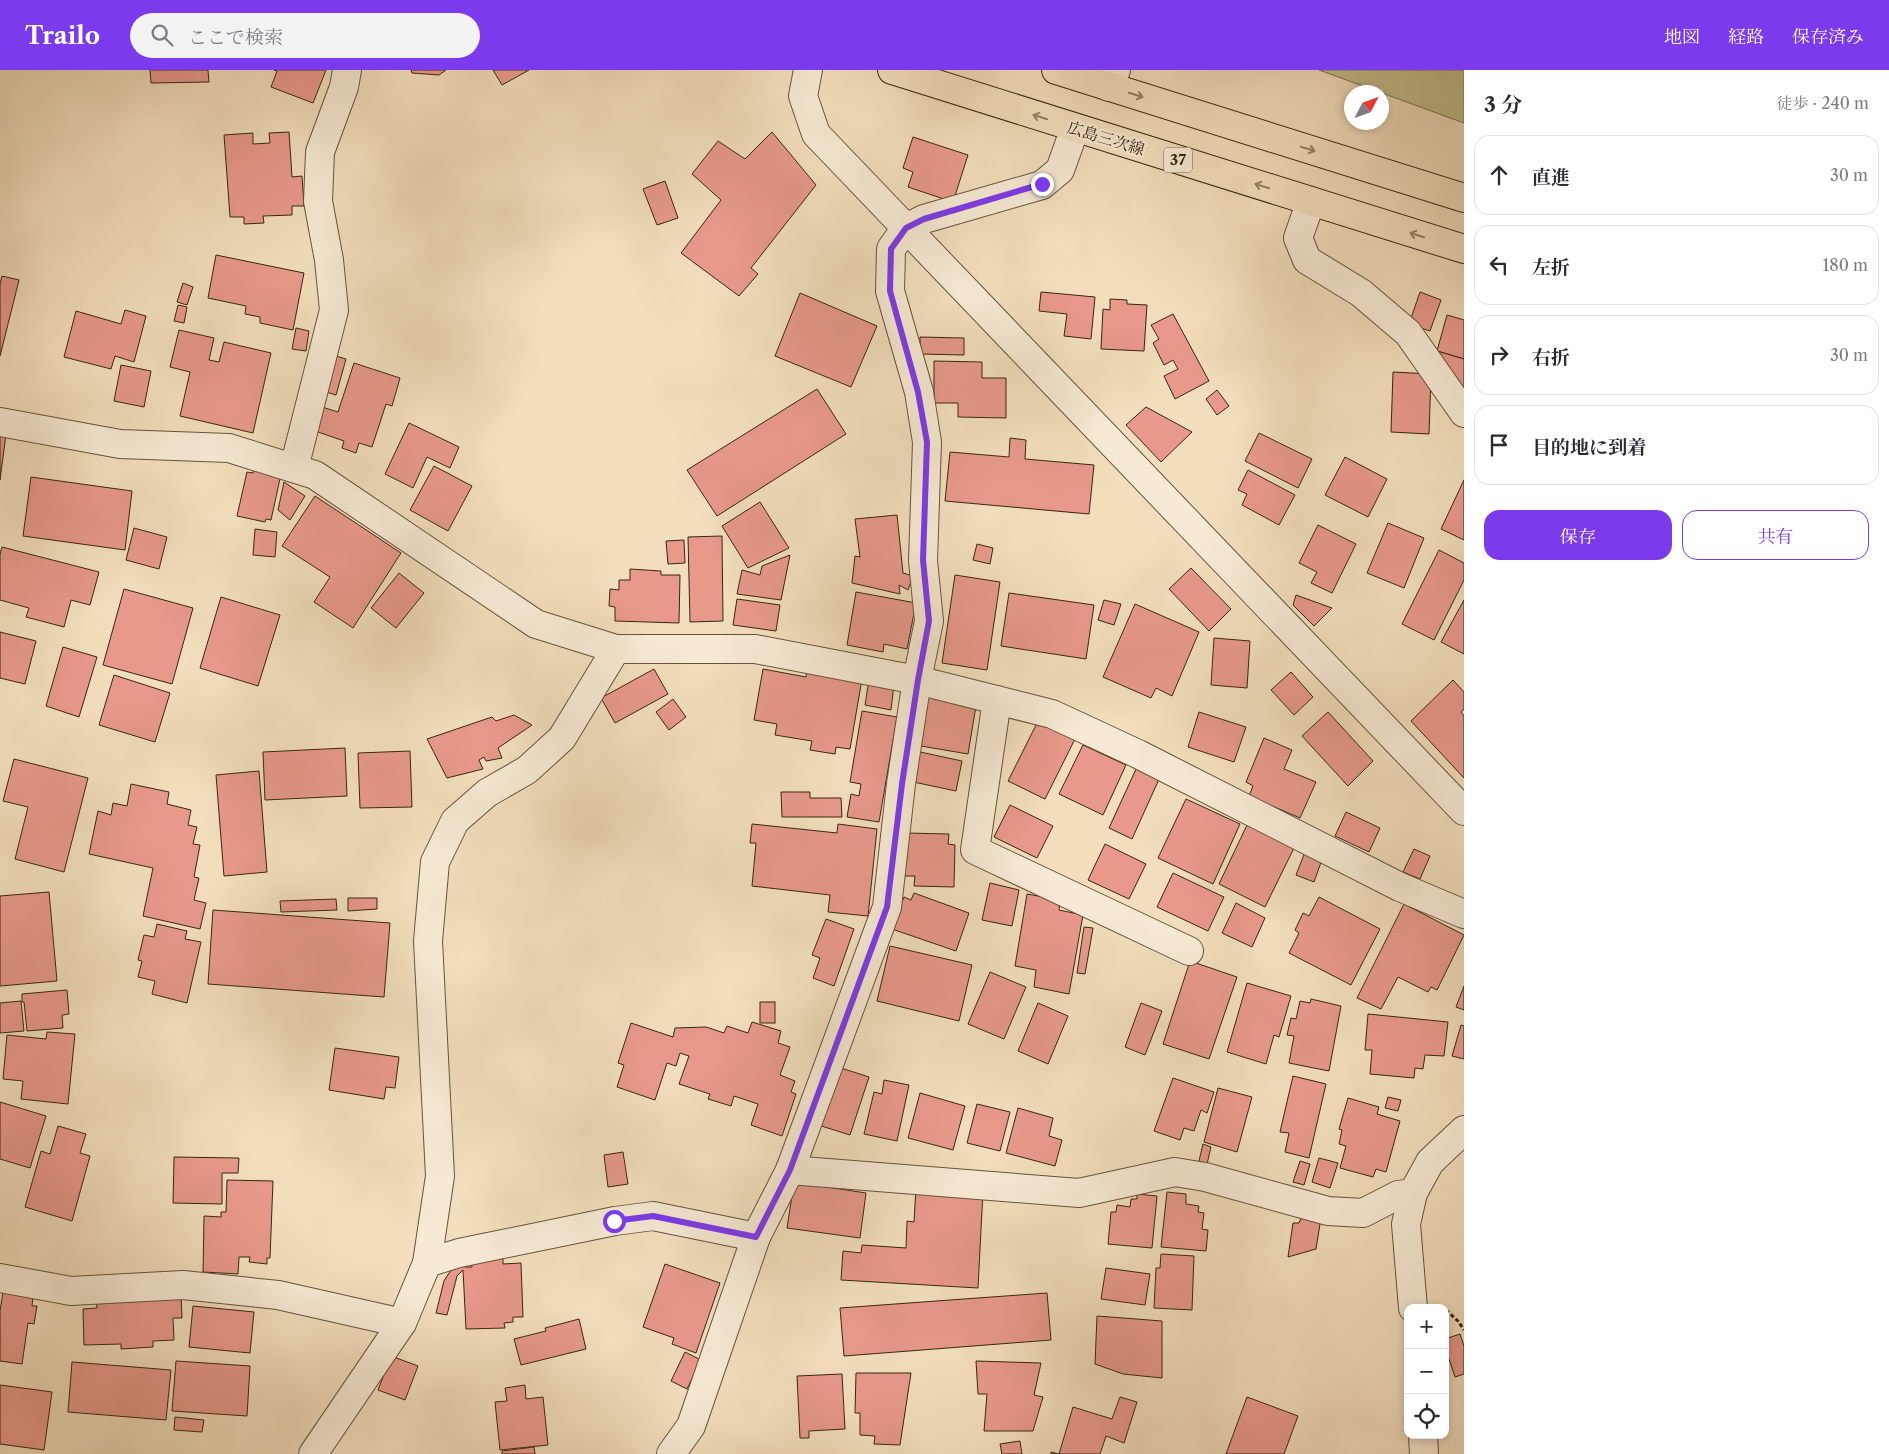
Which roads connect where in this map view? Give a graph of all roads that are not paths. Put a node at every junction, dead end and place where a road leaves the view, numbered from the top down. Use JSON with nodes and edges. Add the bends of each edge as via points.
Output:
{"nodes":[{"id":1,"x":347,"y":70,"type":"edge"},
{"id":2,"x":808,"y":70,"type":"edge"},
{"id":3,"x":892,"y":70,"type":"edge"},
{"id":4,"x":1056,"y":70,"type":"edge"},
{"id":5,"x":1112,"y":78,"type":"edge"},
{"id":6,"x":1075,"y":128,"type":"junction"},
{"id":7,"x":1464,"y":198,"type":"edge"},
{"id":8,"x":1310,"y":201,"type":"junction"},
{"id":9,"x":906,"y":228,"type":"junction"},
{"id":10,"x":1464,"y":249,"type":"edge"},
{"id":11,"x":1464,"y":414,"type":"edge"},
{"id":12,"x":0,"y":422,"type":"edge"},
{"id":13,"x":294,"y":468,"type":"junction"},
{"id":14,"x":616,"y":649,"type":"junction"},
{"id":15,"x":918,"y":680,"type":"junction"},
{"id":16,"x":997,"y":700,"type":"junction"},
{"id":17,"x":1464,"y":811,"type":"edge"},
{"id":18,"x":1464,"y":914,"type":"edge"},
{"id":19,"x":1189,"y":951,"type":"dead end"},
{"id":20,"x":1464,"y":1130,"type":"edge"},
{"id":21,"x":790,"y":1170,"type":"junction"},
{"id":22,"x":1413,"y":1193,"type":"junction"},
{"id":23,"x":756,"y":1237,"type":"junction"},
{"id":24,"x":427,"y":1263,"type":"junction"},
{"id":25,"x":0,"y":1278,"type":"edge"},
{"id":26,"x":1413,"y":1304,"type":"edge"},
{"id":27,"x":402,"y":1323,"type":"junction"},
{"id":28,"x":1423,"y":1439,"type":"edge"},
{"id":29,"x":313,"y":1454,"type":"edge"},
{"id":30,"x":671,"y":1454,"type":"edge"},
{"id":31,"x":1424,"y":1454,"type":"edge"}],
"edges":[{"from":1,"to":13,"type":"street","via":[[320,152],[318,201],[334,310]]},
{"from":2,"to":9,"type":"street","via":[[803,96],[816,134]]},
{"from":6,"to":3,"type":"main road","name":"広島三次線","number":"37","one_way":true},
{"from":4,"to":5,"type":"main road"},
{"from":5,"to":7,"type":"main road","one_way":true},
{"from":8,"to":6,"type":"main road","name":"広島三次線","number":"37","one_way":true},
{"from":6,"to":9,"type":"street","via":[[1060,170],[1042,184],[924,219]]},
{"from":10,"to":8,"type":"main road","name":"広島三次線","number":"37","one_way":true},
{"from":8,"to":11,"type":"street","via":[[1298,238],[1307,260],[1361,292],[1408,333]]},
{"from":9,"to":15,"type":"street","via":[[891,249],[890,291],[918,392],[927,442],[923,560],[929,621]]},
{"from":9,"to":17,"type":"street"},
{"from":12,"to":13,"type":"street","via":[[120,444],[229,448]]},
{"from":13,"to":14,"type":"street","via":[[315,475],[536,624]]},
{"from":14,"to":15,"type":"street","via":[[755,649]]},
{"from":14,"to":24,"type":"street","via":[[562,738],[527,770],[487,793],[455,820],[435,862],[428,941],[440,1176]]},
{"from":15,"to":16,"type":"street"},
{"from":15,"to":21,"type":"street","via":[[887,907]]},
{"from":16,"to":18,"type":"street","via":[[1052,714],[1400,887]]},
{"from":16,"to":19,"type":"street","via":[[975,850]]},
{"from":20,"to":22,"type":"street","via":[[1430,1162]]},
{"from":21,"to":22,"type":"street","via":[[1079,1193],[1175,1172],[1205,1177],[1328,1211],[1363,1213],[1398,1195]]},
{"from":21,"to":23,"type":"street"},
{"from":22,"to":26,"type":"street","via":[[1406,1224]]},
{"from":23,"to":24,"type":"street","via":[[653,1216],[459,1253]]},
{"from":23,"to":30,"type":"street","via":[[692,1426]]},
{"from":24,"to":27,"type":"street"},
{"from":25,"to":27,"type":"street","via":[[71,1291],[183,1285],[278,1296]]},
{"from":27,"to":29,"type":"street"},
{"from":28,"to":31,"type":"street"}]}
